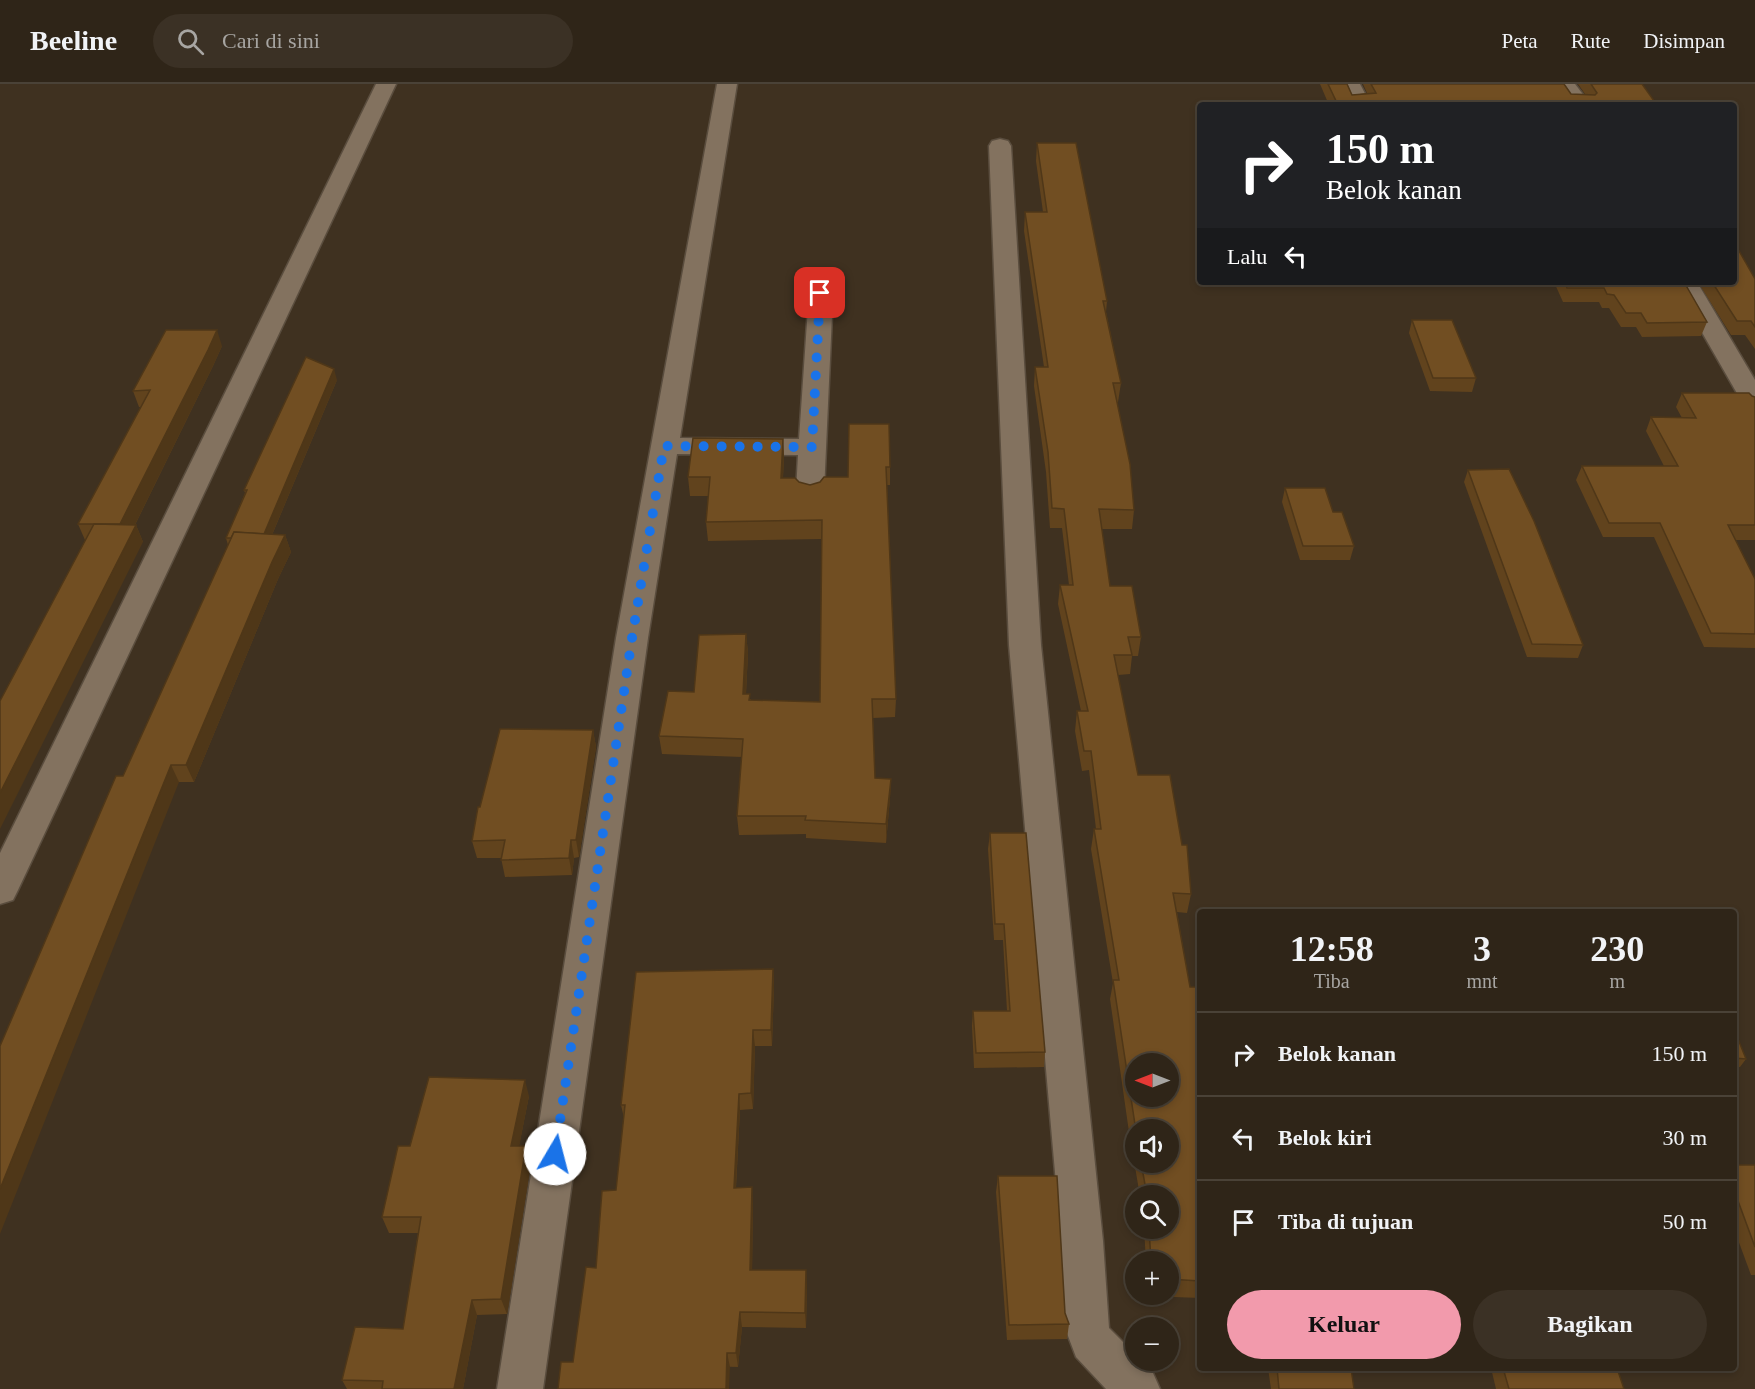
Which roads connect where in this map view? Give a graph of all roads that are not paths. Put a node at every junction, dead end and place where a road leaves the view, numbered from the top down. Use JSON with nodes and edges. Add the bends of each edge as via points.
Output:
{"nodes":[{"id":1,"x":387,"y":84,"type":"edge"},
{"id":2,"x":727,"y":84,"type":"edge"},
{"id":3,"x":1350,"y":84,"type":"edge"},
{"id":4,"x":1565,"y":84,"type":"edge"},
{"id":5,"x":1359,"y":102,"type":"edge"},
{"id":6,"x":1578,"y":102,"type":"edge"},
{"id":7,"x":1000,"y":146,"type":"dead end"},
{"id":8,"x":1687,"y":285,"type":"edge"},
{"id":9,"x":820,"y":293,"type":"dead end"},
{"id":10,"x":1755,"y":402,"type":"edge"},
{"id":11,"x":664,"y":446,"type":"junction"},
{"id":12,"x":812,"y":447,"type":"junction"},
{"id":13,"x":810,"y":492,"type":"edge"},
{"id":14,"x":0,"y":890,"type":"edge"},
{"id":15,"x":520,"y":1389,"type":"edge"},
{"id":16,"x":1137,"y":1389,"type":"edge"}],
"edges":[{"from":1,"to":14,"type":"street"},
{"from":2,"to":11,"type":"street"},
{"from":3,"to":5,"type":"street"},
{"from":4,"to":6,"type":"street"},
{"from":7,"to":16,"type":"street","via":[[1025,645],[1087,1328],[1092,1342]]},
{"from":8,"to":10,"type":"street"},
{"from":9,"to":12,"type":"street"},
{"from":11,"to":12,"type":"street"},
{"from":11,"to":15,"type":"street"},
{"from":12,"to":13,"type":"street"}]}
